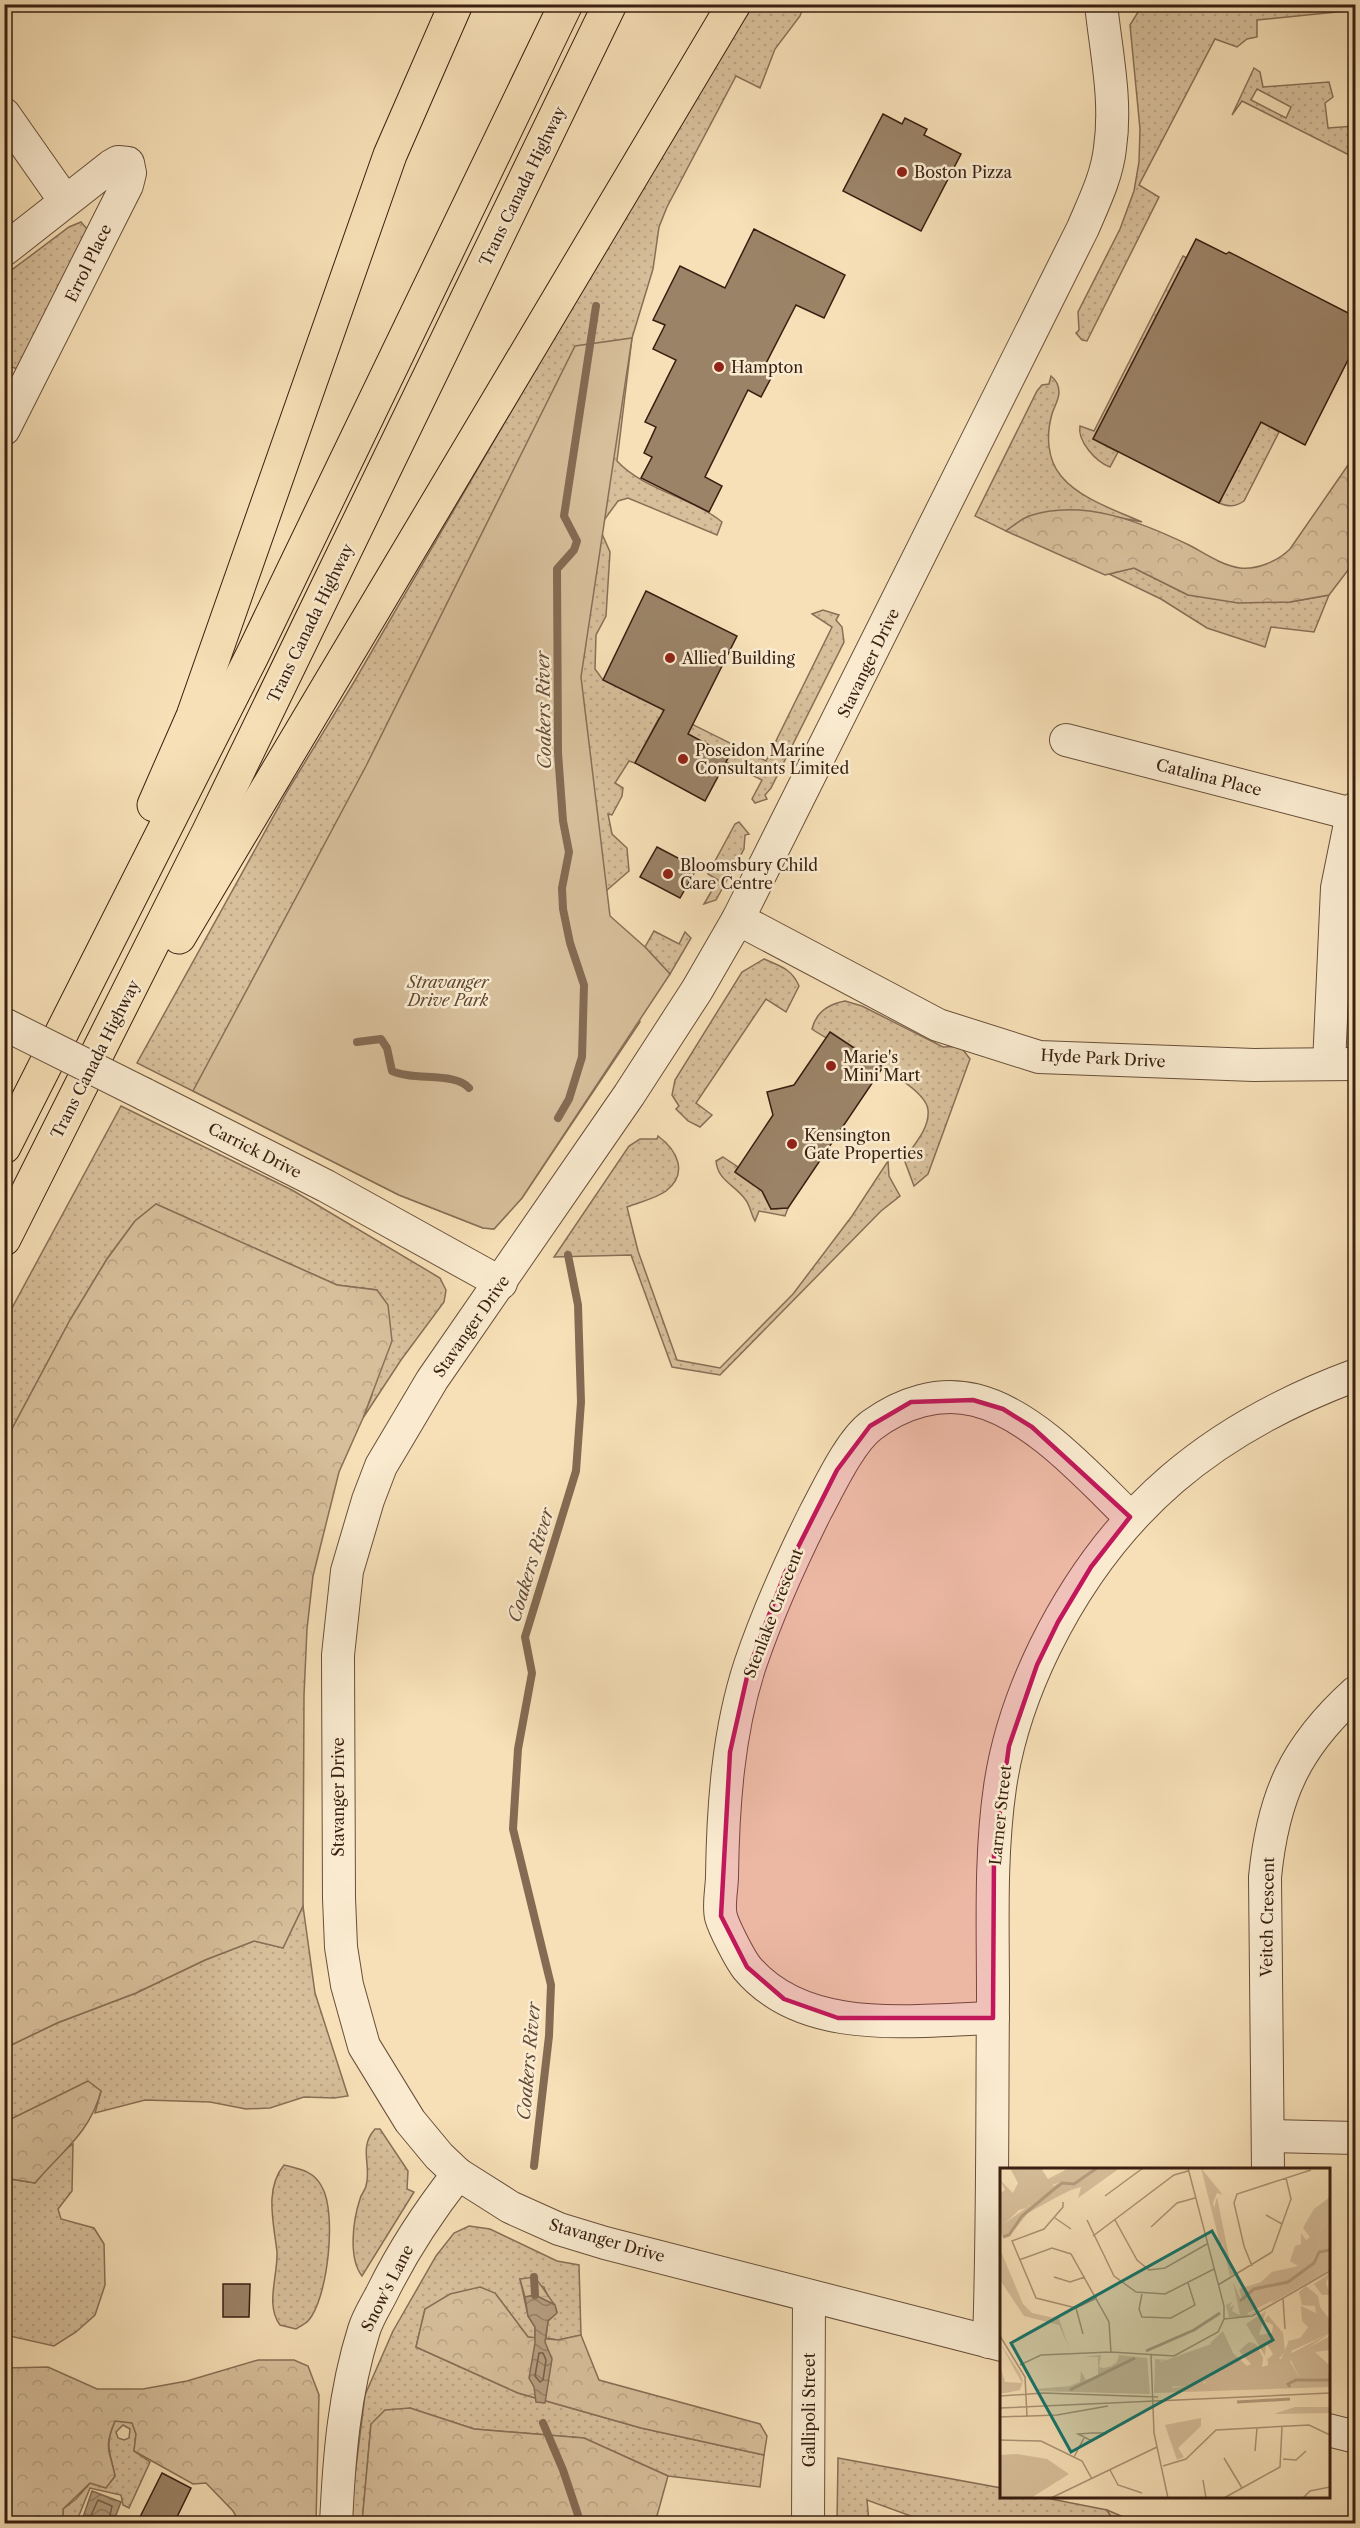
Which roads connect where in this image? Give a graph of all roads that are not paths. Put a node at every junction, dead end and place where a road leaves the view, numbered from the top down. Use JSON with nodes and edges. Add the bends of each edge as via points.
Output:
{"nodes":[{"id":1,"x":456,"y":4,"type":"edge"},
{"id":2,"x":566,"y":4,"type":"edge"},
{"id":3,"x":610,"y":4,"type":"edge"},
{"id":4,"x":734,"y":4,"type":"edge"},
{"id":5,"x":1101,"y":4,"type":"edge"},
{"id":6,"x":4,"y":114,"type":"edge"},
{"id":7,"x":65,"y":201,"type":"junction"},
{"id":8,"x":4,"y":250,"type":"edge"},
{"id":9,"x":4,"y":429,"type":"edge"},
{"id":10,"x":1066,"y":740,"type":"dead end"},
{"id":11,"x":1354,"y":811,"type":"edge"},
{"id":12,"x":738,"y":919,"type":"junction"},
{"id":13,"x":4,"y":1024,"type":"edge"},
{"id":14,"x":1342,"y":1064,"type":"edge"},
{"id":15,"x":4,"y":1135,"type":"edge"},
{"id":16,"x":4,"y":1147,"type":"edge"},
{"id":17,"x":32,"y":1184,"type":"junction"},
{"id":18,"x":4,"y":1239,"type":"edge"},
{"id":19,"x":501,"y":1283,"type":"junction"},
{"id":20,"x":1356,"y":1375,"type":"edge"},
{"id":21,"x":1130,"y":1517,"type":"junction"},
{"id":22,"x":1356,"y":1692,"type":"edge"},
{"id":23,"x":993,"y":2018,"type":"junction"},
{"id":24,"x":1268,"y":2136,"type":"junction"},
{"id":25,"x":1356,"y":2138,"type":"edge"},
{"id":26,"x":1268,"y":2168,"type":"edge"},
{"id":27,"x":458,"y":2174,"type":"junction"},
{"id":28,"x":809,"y":2297,"type":"junction"},
{"id":29,"x":995,"y":2343,"type":"edge"},
{"id":30,"x":1330,"y":2430,"type":"edge"},
{"id":31,"x":1356,"y":2437,"type":"edge"},
{"id":32,"x":336,"y":2523,"type":"edge"},
{"id":33,"x":808,"y":2523,"type":"edge"}],
"edges":[{"from":1,"to":15,"type":"highway","via":[[390,155],[193,716]]},
{"from":2,"to":16,"type":"highway","via":[[252,656]]},
{"from":3,"to":17,"type":"highway","name":"Trans Canada Highway","via":[[214,821]]},
{"from":4,"to":17,"type":"highway"},
{"from":5,"to":12,"type":"street","name":"Stavanger Drive","via":[[1113,112],[1110,150],[1100,187],[1029,342]]},
{"from":6,"to":7,"type":"street"},
{"from":7,"to":8,"type":"street","name":"Errol Place"},
{"from":7,"to":9,"type":"street","name":"Errol Place","via":[[111,165],[122,161],[129,165],[127,185]]},
{"from":10,"to":11,"type":"street","name":"Catalina Place"},
{"from":11,"to":14,"type":"street","via":[[1337,888]]},
{"from":12,"to":14,"type":"street","name":"Hyde Park Drive","via":[[938,1024],[1039,1057],[1254,1065]]},
{"from":12,"to":19,"type":"street","name":"Stavanger Drive","via":[[629,1095]]},
{"from":13,"to":19,"type":"street","name":"Carrick Drive","bridge":true,"via":[[316,1181]]},
{"from":17,"to":18,"type":"highway","name":"Trans Canada Highway"},
{"from":19,"to":27,"type":"street","name":"Stavanger Drive","via":[[426,1389],[381,1466],[346,1571],[338,1655],[341,1947],[351,2006],[364,2046],[410,2121]]},
{"from":20,"to":21,"type":"street","name":"Larner Street","via":[[1281,1405],[1229,1436],[1185,1468]]},
{"from":21,"to":23,"type":"street","name":"Larner Street","via":[[1091,1567],[1058,1622],[1037,1665],[1009,1746],[1000,1787],[994,1855]]},
{"from":21,"to":23,"type":"street","name":"Stenlake Crescent","via":[[1032,1427],[1003,1409],[952,1398],[911,1402],[870,1426],[837,1470],[785,1573],[749,1668],[730,1752],[721,1916],[747,1968],[784,1999],[838,2018]]},
{"from":22,"to":24,"type":"street","name":"Veitch Crescent","via":[[1330,1715],[1307,1745],[1280,1796],[1269,1836],[1265,1877]]},
{"from":23,"to":29,"type":"street","name":"Larner Street"},
{"from":24,"to":25,"type":"street"},
{"from":24,"to":26,"type":"street","name":"Veitch Crescent"},
{"from":27,"to":28,"type":"street","name":"Stavanger Drive","via":[[510,2207],[580,2236]]},
{"from":27,"to":32,"type":"street","name":"Snow's Lane","via":[[430,2209],[364,2327],[350,2381]]},
{"from":28,"to":29,"type":"street","name":"Stavanger Drive"},
{"from":28,"to":33,"type":"street","name":"Gallipoli Street"},
{"from":30,"to":31,"type":"street"}]}
